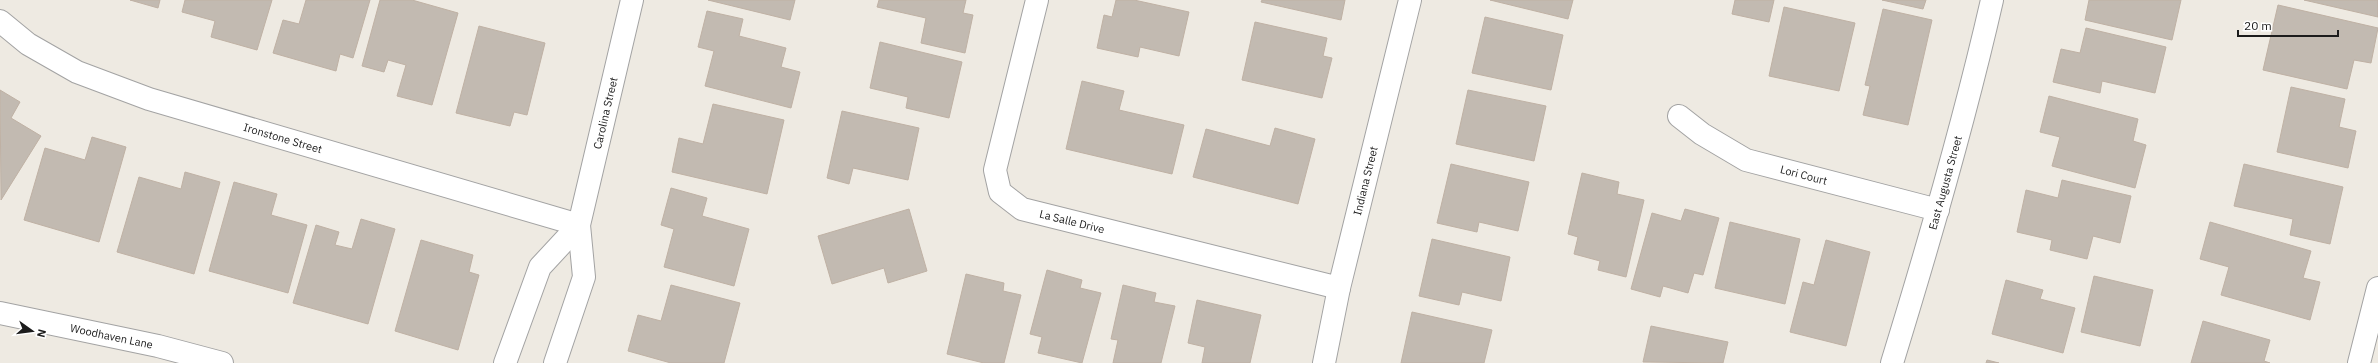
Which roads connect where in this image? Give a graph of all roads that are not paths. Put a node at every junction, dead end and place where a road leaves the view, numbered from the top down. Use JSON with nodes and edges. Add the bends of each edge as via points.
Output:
{"nodes":[{"id":1,"x":632,"y":0,"type":"edge"},
{"id":2,"x":1037,"y":0,"type":"edge"},
{"id":3,"x":1410,"y":0,"type":"edge"},
{"id":4,"x":1992,"y":0,"type":"edge"},
{"id":5,"x":0,"y":21,"type":"edge"},
{"id":6,"x":1679,"y":116,"type":"dead end"},
{"id":7,"x":1938,"y":210,"type":"junction"},
{"id":8,"x":579,"y":225,"type":"junction"},
{"id":9,"x":1339,"y":288,"type":"junction"},
{"id":10,"x":2378,"y":288,"type":"edge"},
{"id":11,"x":0,"y":313,"type":"edge"},
{"id":12,"x":222,"y":363,"type":"edge"},
{"id":13,"x":505,"y":363,"type":"edge"},
{"id":14,"x":555,"y":363,"type":"edge"},
{"id":15,"x":1324,"y":363,"type":"edge"},
{"id":16,"x":1892,"y":363,"type":"edge"},
{"id":17,"x":2359,"y":363,"type":"edge"}],
"edges":[{"from":1,"to":8,"type":"street","name":"Carolina Street"},
{"from":2,"to":9,"type":"street","name":"La Salle Drive","via":[[995,170],[1000,192],[1022,209]]},
{"from":3,"to":9,"type":"street","name":"Indiana Street"},
{"from":4,"to":7,"type":"street","name":"East Augusta Street","via":[[1978,65]]},
{"from":5,"to":8,"type":"street","name":"Ironstone Street","via":[[28,44],[77,72],[149,99]]},
{"from":6,"to":7,"type":"street","name":"Lori Court","via":[[1702,134],[1746,160]]},
{"from":7,"to":16,"type":"street","name":"East Augusta Street"},
{"from":8,"to":13,"type":"street","name":"Carolina Street","via":[[540,267]]},
{"from":8,"to":14,"type":"street","name":"Carolina Street","via":[[584,277]]},
{"from":9,"to":15,"type":"street","name":"Indiana Street"},
{"from":10,"to":17,"type":"street"},
{"from":11,"to":12,"type":"street","name":"Woodhaven Lane","via":[[158,346]]}]}
